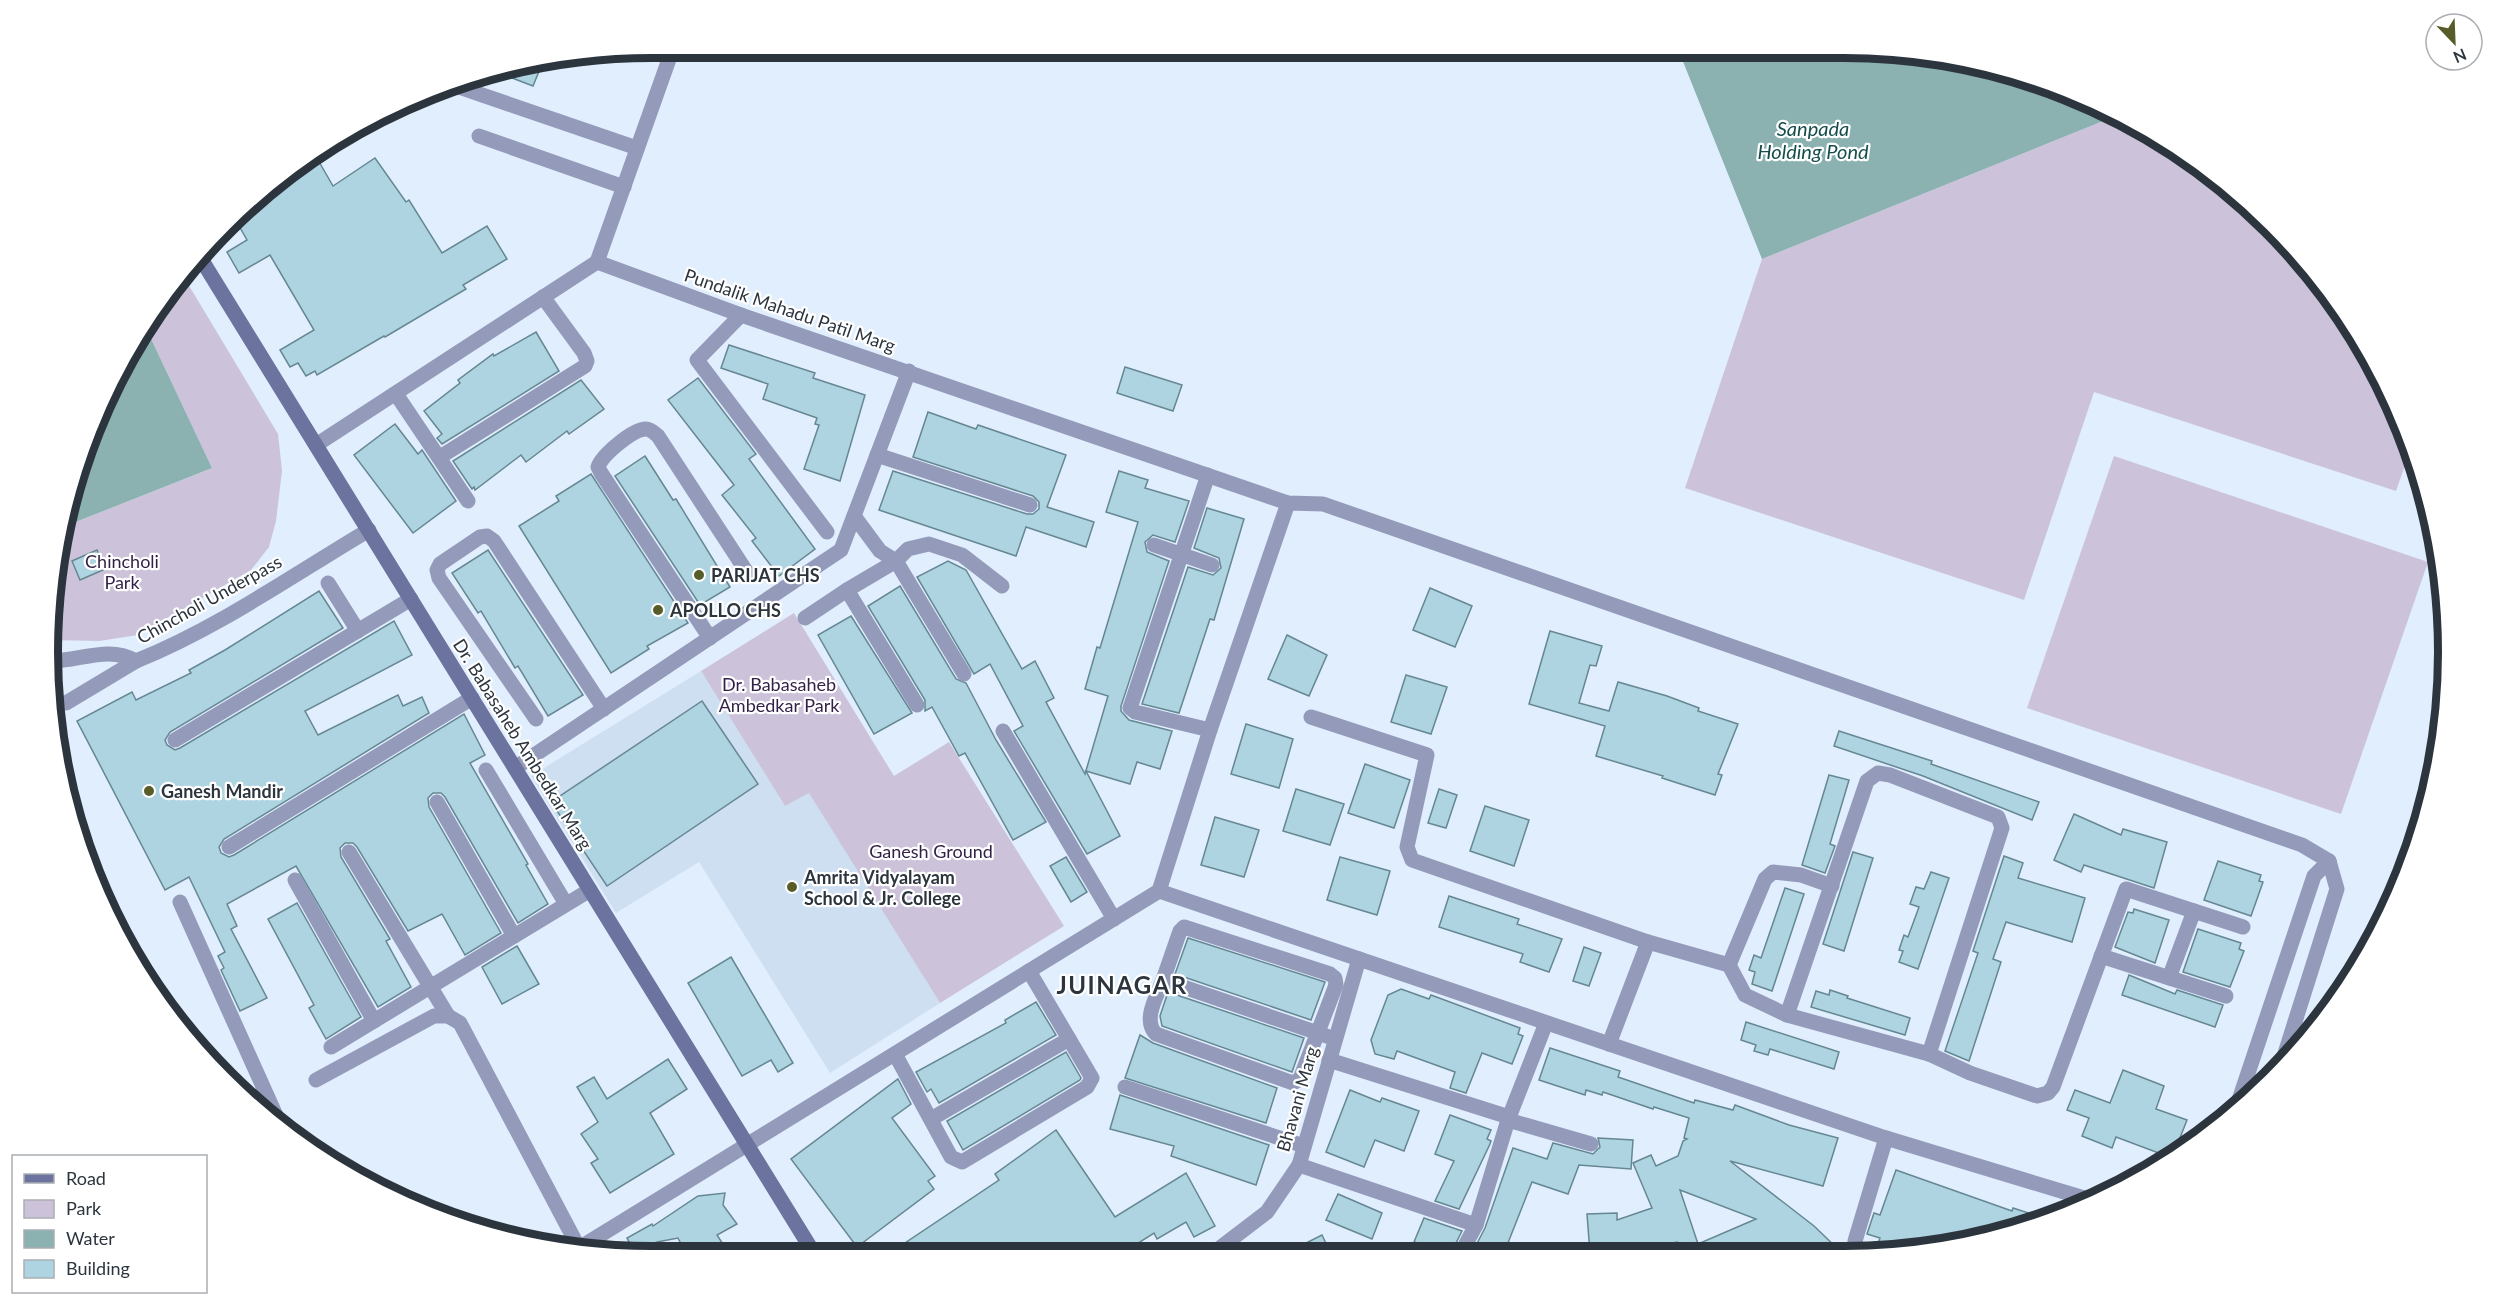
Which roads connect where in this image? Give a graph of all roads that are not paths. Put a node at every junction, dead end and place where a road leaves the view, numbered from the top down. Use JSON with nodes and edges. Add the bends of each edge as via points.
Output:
{"nodes":[{"id":1,"x":669,"y":58,"type":"edge"},
{"id":2,"x":465,"y":89,"type":"edge"},
{"id":3,"x":478,"y":136,"type":"dead end"},
{"id":4,"x":637,"y":148,"type":"junction"},
{"id":5,"x":624,"y":187,"type":"junction"},
{"id":6,"x":597,"y":262,"type":"junction"},
{"id":7,"x":204,"y":264,"type":"edge"},
{"id":8,"x":543,"y":297,"type":"junction"},
{"id":9,"x":741,"y":315,"type":"junction"},
{"id":10,"x":909,"y":371,"type":"junction"},
{"id":11,"x":396,"y":394,"type":"junction"},
{"id":12,"x":316,"y":445,"type":"junction"},
{"id":13,"x":877,"y":455,"type":"junction"},
{"id":14,"x":440,"y":457,"type":"junction"},
{"id":15,"x":1208,"y":475,"type":"junction"},
{"id":16,"x":468,"y":501,"type":"dead end"},
{"id":17,"x":1288,"y":503,"type":"junction"},
{"id":18,"x":1030,"y":505,"type":"dead end"},
{"id":19,"x":854,"y":516,"type":"junction"},
{"id":20,"x":369,"y":530,"type":"junction"},
{"id":21,"x":827,"y":532,"type":"dead end"},
{"id":22,"x":1154,"y":545,"type":"dead end"},
{"id":23,"x":1181,"y":555,"type":"junction"},
{"id":24,"x":896,"y":561,"type":"junction"},
{"id":25,"x":1212,"y":565,"type":"dead end"},
{"id":26,"x":748,"y":574,"type":"dead end"},
{"id":27,"x":328,"y":583,"type":"dead end"},
{"id":28,"x":1002,"y":586,"type":"dead end"},
{"id":29,"x":848,"y":590,"type":"junction"},
{"id":30,"x":411,"y":599,"type":"junction"},
{"id":31,"x":805,"y":618,"type":"dead end"},
{"id":32,"x":358,"y":631,"type":"junction"},
{"id":33,"x":710,"y":638,"type":"junction"},
{"id":34,"x":136,"y":661,"type":"junction"},
{"id":35,"x":58,"y":662,"type":"edge"},
{"id":36,"x":964,"y":674,"type":"dead end"},
{"id":37,"x":472,"y":698,"type":"junction"},
{"id":38,"x":66,"y":703,"type":"dead end"},
{"id":39,"x":917,"y":705,"type":"dead end"},
{"id":40,"x":604,"y":709,"type":"junction"},
{"id":41,"x":1311,"y":717,"type":"dead end"},
{"id":42,"x":536,"y":719,"type":"dead end"},
{"id":43,"x":1210,"y":730,"type":"junction"},
{"id":44,"x":1004,"y":731,"type":"dead end"},
{"id":45,"x":175,"y":740,"type":"dead end"},
{"id":46,"x":515,"y":768,"type":"junction"},
{"id":47,"x":486,"y":770,"type":"dead end"},
{"id":48,"x":436,"y":802,"type":"dead end"},
{"id":49,"x":229,"y":847,"type":"dead end"},
{"id":50,"x":349,"y":852,"type":"dead end"},
{"id":51,"x":2329,"y":861,"type":"junction"},
{"id":52,"x":295,"y":880,"type":"dead end"},
{"id":53,"x":1833,"y":886,"type":"junction"},
{"id":54,"x":590,"y":890,"type":"junction"},
{"id":55,"x":1159,"y":891,"type":"junction"},
{"id":56,"x":180,"y":902,"type":"dead end"},
{"id":57,"x":566,"y":904,"type":"junction"},
{"id":58,"x":2194,"y":911,"type":"junction"},
{"id":59,"x":1114,"y":918,"type":"junction"},
{"id":60,"x":2243,"y":927,"type":"dead end"},
{"id":61,"x":514,"y":936,"type":"junction"},
{"id":62,"x":1648,"y":942,"type":"junction"},
{"id":63,"x":2101,"y":956,"type":"junction"},
{"id":64,"x":1359,"y":959,"type":"junction"},
{"id":65,"x":1729,"y":964,"type":"junction"},
{"id":66,"x":1029,"y":971,"type":"junction"},
{"id":67,"x":2169,"y":978,"type":"junction"},
{"id":68,"x":1163,"y":980,"type":"junction"},
{"id":69,"x":430,"y":987,"type":"junction"},
{"id":70,"x":2226,"y":996,"type":"dead end"},
{"id":71,"x":1787,"y":1015,"type":"junction"},
{"id":72,"x":448,"y":1016,"type":"junction"},
{"id":73,"x":374,"y":1021,"type":"junction"},
{"id":74,"x":1546,"y":1023,"type":"junction"},
{"id":75,"x":1318,"y":1033,"type":"junction"},
{"id":76,"x":1069,"y":1039,"type":"junction"},
{"id":77,"x":1335,"y":1039,"type":"junction"},
{"id":78,"x":1609,"y":1044,"type":"junction"},
{"id":79,"x":331,"y":1047,"type":"dead end"},
{"id":80,"x":2287,"y":1048,"type":"edge"},
{"id":81,"x":896,"y":1054,"type":"junction"},
{"id":82,"x":1929,"y":1054,"type":"junction"},
{"id":83,"x":1329,"y":1060,"type":"junction"},
{"id":84,"x":316,"y":1080,"type":"dead end"},
{"id":85,"x":1125,"y":1087,"type":"dead end"},
{"id":86,"x":2241,"y":1093,"type":"edge"},
{"id":87,"x":273,"y":1109,"type":"edge"},
{"id":88,"x":1509,"y":1118,"type":"junction"},
{"id":89,"x":931,"y":1119,"type":"junction"},
{"id":90,"x":1886,"y":1138,"type":"junction"},
{"id":91,"x":1591,"y":1144,"type":"dead end"},
{"id":92,"x":747,"y":1146,"type":"junction"},
{"id":93,"x":1304,"y":1146,"type":"junction"},
{"id":94,"x":1299,"y":1165,"type":"junction"},
{"id":95,"x":2080,"y":1197,"type":"edge"},
{"id":96,"x":1476,"y":1225,"type":"junction"},
{"id":97,"x":574,"y":1241,"type":"edge"},
{"id":98,"x":589,"y":1242,"type":"edge"},
{"id":99,"x":809,"y":1246,"type":"edge"},
{"id":100,"x":1222,"y":1246,"type":"edge"},
{"id":101,"x":1465,"y":1246,"type":"edge"},
{"id":102,"x":1856,"y":1246,"type":"edge"}],
"edges":[{"from":1,"to":4,"type":"street"},
{"from":2,"to":4,"type":"street"},
{"from":3,"to":5,"type":"street"},
{"from":4,"to":5,"type":"street"},
{"from":5,"to":6,"type":"street"},
{"from":6,"to":8,"type":"street"},
{"from":6,"to":9,"type":"street","name":"Pundalik Mahadu Patil Marg"},
{"from":7,"to":12,"type":"main road","name":"Dr. Babasaheb Ambedkar Marg"},
{"from":8,"to":11,"type":"street"},
{"from":8,"to":14,"type":"street","via":[[584,352],[585,366]]},
{"from":9,"to":10,"type":"street","name":"Pundalik Mahadu Patil Marg"},
{"from":9,"to":21,"type":"street","via":[[697,360]]},
{"from":10,"to":13,"type":"street"},
{"from":10,"to":15,"type":"street","name":"Pundalik Mahadu Patil Marg"},
{"from":11,"to":12,"type":"street"},
{"from":11,"to":14,"type":"street"},
{"from":12,"to":20,"type":"main road","name":"Dr. Babasaheb Ambedkar Marg"},
{"from":13,"to":18,"type":"street"},
{"from":13,"to":19,"type":"street"},
{"from":14,"to":16,"type":"street"},
{"from":15,"to":17,"type":"street","name":"Pundalik Mahadu Patil Marg"},
{"from":15,"to":23,"type":"street"},
{"from":17,"to":43,"type":"street"},
{"from":17,"to":51,"type":"street","name":"Pundalik Mahadu Patil Marg","via":[[1323,504],[2291,841]]},
{"from":19,"to":24,"type":"street","via":[[880,551]]},
{"from":19,"to":33,"type":"street","via":[[841,550]]},
{"from":20,"to":30,"type":"main road","name":"Dr. Babasaheb Ambedkar Marg"},
{"from":20,"to":34,"type":"street","name":"Chincholi Underpass","via":[[199,631]]},
{"from":22,"to":23,"type":"street"},
{"from":23,"to":25,"type":"street"},
{"from":23,"to":43,"type":"street","via":[[1130,708]]},
{"from":24,"to":28,"type":"street","via":[[908,549],[929,544],[962,555]]},
{"from":24,"to":29,"type":"street"},
{"from":24,"to":36,"type":"street"},
{"from":26,"to":33,"type":"street","via":[[651,430],[640,430],[604,455],[598,467],[600,473]]},
{"from":27,"to":32,"type":"street"},
{"from":29,"to":31,"type":"street"},
{"from":29,"to":39,"type":"street"},
{"from":30,"to":32,"type":"street"},
{"from":30,"to":37,"type":"main road","name":"Dr. Babasaheb Ambedkar Marg"},
{"from":32,"to":45,"type":"street"},
{"from":33,"to":40,"type":"street"},
{"from":34,"to":35,"type":"street","name":"Chincholi Underpass","via":[[108,653]]},
{"from":34,"to":38,"type":"street"},
{"from":37,"to":46,"type":"main road","name":"Dr. Babasaheb Ambedkar Marg"},
{"from":37,"to":49,"type":"street"},
{"from":40,"to":42,"type":"street","via":[[494,540],[480,537],[440,564],[439,578]]},
{"from":40,"to":46,"type":"street"},
{"from":41,"to":62,"type":"street","via":[[1427,755],[1407,848],[1412,860]]},
{"from":43,"to":55,"type":"street"},
{"from":44,"to":59,"type":"street"},
{"from":46,"to":54,"type":"main road","name":"Dr. Babasaheb Ambedkar Marg"},
{"from":47,"to":57,"type":"street"},
{"from":48,"to":61,"type":"street"},
{"from":50,"to":69,"type":"street"},
{"from":51,"to":80,"type":"street","via":[[2337,889]]},
{"from":51,"to":86,"type":"street","via":[[2314,876]]},
{"from":52,"to":73,"type":"street"},
{"from":53,"to":65,"type":"street","via":[[1801,875],[1773,872],[1765,879]]},
{"from":53,"to":71,"type":"street"},
{"from":53,"to":82,"type":"street","via":[[1858,801],[1867,781],[1878,773],[1998,817],[2002,828]]},
{"from":54,"to":57,"type":"street"},
{"from":54,"to":92,"type":"main road","name":"Dr. Babasaheb Ambedkar Marg"},
{"from":55,"to":59,"type":"street"},
{"from":55,"to":64,"type":"street"},
{"from":56,"to":87,"type":"street"},
{"from":57,"to":61,"type":"street"},
{"from":58,"to":60,"type":"street"},
{"from":58,"to":63,"type":"street","via":[[2126,889]]},
{"from":58,"to":67,"type":"street"},
{"from":59,"to":66,"type":"street"},
{"from":61,"to":69,"type":"street"},
{"from":62,"to":65,"type":"street"},
{"from":62,"to":78,"type":"street"},
{"from":63,"to":67,"type":"street"},
{"from":63,"to":82,"type":"street","via":[[2048,1093],[2037,1096]]},
{"from":64,"to":74,"type":"street"},
{"from":64,"to":77,"type":"street","name":"Bhavani Marg"},
{"from":65,"to":71,"type":"street","via":[[1745,995]]},
{"from":66,"to":76,"type":"street"},
{"from":66,"to":81,"type":"street"},
{"from":67,"to":70,"type":"street"},
{"from":68,"to":75,"type":"street"},
{"from":68,"to":75,"type":"street","via":[[1150,1017],[1151,1030],[1156,1034],[1293,1083],[1300,1079]]},
{"from":68,"to":75,"type":"street","via":[[1184,927],[1330,974],[1336,985]]},
{"from":69,"to":72,"type":"street"},
{"from":69,"to":73,"type":"street"},
{"from":71,"to":82,"type":"street"},
{"from":72,"to":84,"type":"street","via":[[434,1016]]},
{"from":72,"to":97,"type":"street","via":[[460,1023]]},
{"from":73,"to":79,"type":"street"},
{"from":74,"to":78,"type":"street"},
{"from":74,"to":88,"type":"street"},
{"from":75,"to":77,"type":"street"},
{"from":76,"to":89,"type":"street"},
{"from":76,"to":89,"type":"street","via":[[1092,1078],[1087,1087],[962,1162],[951,1157]]},
{"from":77,"to":83,"type":"street","name":"Bhavani Marg"},
{"from":78,"to":90,"type":"street"},
{"from":81,"to":89,"type":"street"},
{"from":81,"to":92,"type":"street"},
{"from":83,"to":88,"type":"street"},
{"from":83,"to":93,"type":"street","name":"Bhavani Marg"},
{"from":85,"to":93,"type":"street"},
{"from":88,"to":91,"type":"street"},
{"from":88,"to":96,"type":"street"},
{"from":90,"to":95,"type":"street"},
{"from":90,"to":102,"type":"street"},
{"from":92,"to":98,"type":"street"},
{"from":92,"to":99,"type":"main road","name":"Dr. Babasaheb Ambedkar Marg"},
{"from":93,"to":94,"type":"street","name":"Bhavani Marg"},
{"from":94,"to":96,"type":"street"},
{"from":94,"to":100,"type":"street","name":"Bhavani Marg","via":[[1267,1212]]},
{"from":96,"to":101,"type":"street"}]}
